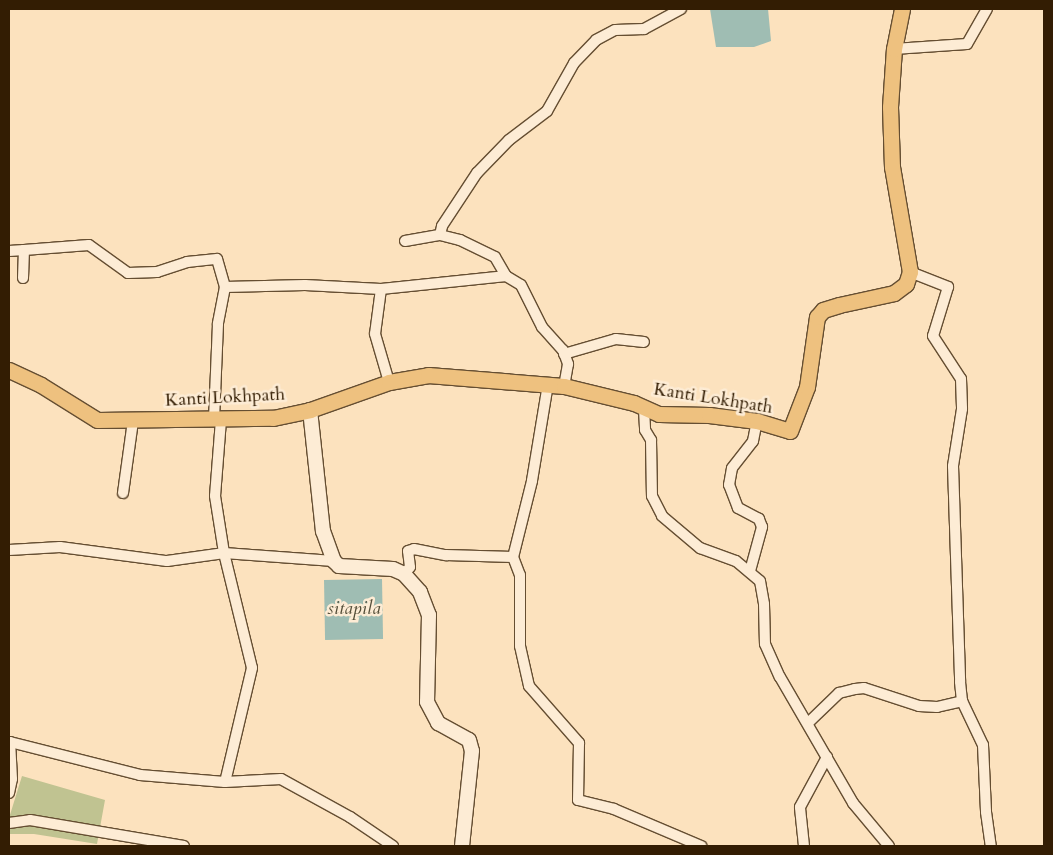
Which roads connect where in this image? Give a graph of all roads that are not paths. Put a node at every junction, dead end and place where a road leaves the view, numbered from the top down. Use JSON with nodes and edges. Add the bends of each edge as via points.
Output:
{"nodes":[{"id":1,"x":681,"y":9,"type":"edge"},
{"id":2,"x":902,"y":9,"type":"edge"},
{"id":3,"x":987,"y":9,"type":"edge"},
{"id":4,"x":894,"y":49,"type":"junction"},
{"id":5,"x":440,"y":235,"type":"junction"},
{"id":6,"x":405,"y":241,"type":"dead end"},
{"id":7,"x":9,"y":250,"type":"edge"},
{"id":8,"x":24,"y":250,"type":"junction"},
{"id":9,"x":910,"y":272,"type":"junction"},
{"id":10,"x":506,"y":276,"type":"junction"},
{"id":11,"x":23,"y":278,"type":"dead end"},
{"id":12,"x":225,"y":287,"type":"junction"},
{"id":13,"x":381,"y":289,"type":"junction"},
{"id":14,"x":644,"y":342,"type":"dead end"},
{"id":15,"x":564,"y":354,"type":"junction"},
{"id":16,"x":9,"y":370,"type":"edge"},
{"id":17,"x":389,"y":382,"type":"junction"},
{"id":18,"x":556,"y":385,"type":"junction"},
{"id":19,"x":644,"y":409,"type":"junction"},
{"id":20,"x":310,"y":410,"type":"junction"},
{"id":21,"x":218,"y":420,"type":"junction"},
{"id":22,"x":133,"y":421,"type":"junction"},
{"id":23,"x":757,"y":421,"type":"junction"},
{"id":24,"x":123,"y":493,"type":"dead end"},
{"id":25,"x":9,"y":550,"type":"edge"},
{"id":26,"x":224,"y":553,"type":"junction"},
{"id":27,"x":513,"y":557,"type":"junction"},
{"id":28,"x":334,"y":561,"type":"junction"},
{"id":29,"x":750,"y":571,"type":"junction"},
{"id":30,"x":404,"y":574,"type":"junction"},
{"id":31,"x":962,"y":702,"type":"junction"},
{"id":32,"x":809,"y":722,"type":"junction"},
{"id":33,"x":9,"y":742,"type":"edge"},
{"id":34,"x":828,"y":757,"type":"junction"},
{"id":35,"x":225,"y":782,"type":"junction"},
{"id":36,"x":9,"y":793,"type":"edge"},
{"id":37,"x":9,"y":823,"type":"edge"},
{"id":38,"x":184,"y":846,"type":"edge"},
{"id":39,"x":393,"y":846,"type":"edge"},
{"id":40,"x":462,"y":846,"type":"edge"},
{"id":41,"x":701,"y":846,"type":"edge"},
{"id":42,"x":804,"y":846,"type":"edge"},
{"id":43,"x":889,"y":846,"type":"edge"},
{"id":44,"x":991,"y":846,"type":"edge"}],
"edges":[{"from":1,"to":5,"type":"street","via":[[644,29],[615,30],[596,40],[574,63],[547,111],[509,140],[477,173],[442,226]]},
{"from":2,"to":4,"type":"main road"},
{"from":3,"to":4,"type":"street","via":[[968,44]]},
{"from":4,"to":9,"type":"main road","via":[[890,107],[892,167]]},
{"from":5,"to":6,"type":"street"},
{"from":5,"to":10,"type":"street","via":[[495,256]]},
{"from":7,"to":8,"type":"street"},
{"from":8,"to":11,"type":"street"},
{"from":8,"to":12,"type":"street","via":[[89,245],[128,273],[157,272],[187,262],[217,259]]},
{"from":9,"to":23,"type":"main road","name":"Kanti Lokhpath","via":[[906,284],[894,293],[823,310],[814,324],[807,387],[794,429],[786,431]]},
{"from":9,"to":31,"type":"street","via":[[948,287],[933,336],[961,379],[962,409],[953,466]]},
{"from":10,"to":13,"type":"street"},
{"from":10,"to":15,"type":"street","via":[[521,285],[542,326]]},
{"from":12,"to":13,"type":"street","via":[[306,285]]},
{"from":12,"to":21,"type":"street","via":[[218,324]]},
{"from":13,"to":17,"type":"street","via":[[375,334]]},
{"from":14,"to":15,"type":"street","via":[[616,340]]},
{"from":15,"to":18,"type":"street","via":[[568,364]]},
{"from":16,"to":22,"type":"main road","name":"Kanti Lokhpath","via":[[41,385],[97,420]]},
{"from":17,"to":18,"type":"main road","name":"Kanti Lokhpath","via":[[428,375]]},
{"from":17,"to":20,"type":"main road","name":"Kanti Lokhpath"},
{"from":18,"to":19,"type":"main road","name":"Kanti Lokhpath","via":[[634,403]]},
{"from":18,"to":27,"type":"street"},
{"from":19,"to":23,"type":"main road","name":"Kanti Lokhpath","via":[[659,414],[709,415]]},
{"from":19,"to":29,"type":"street","via":[[645,430],[651,440],[652,496],[662,516],[700,548],[736,561]]},
{"from":20,"to":21,"type":"main road","name":"Kanti Lokhpath","via":[[274,418]]},
{"from":20,"to":28,"type":"street","via":[[323,531]]},
{"from":21,"to":22,"type":"main road","name":"Kanti Lokhpath"},
{"from":21,"to":26,"type":"street","via":[[215,496]]},
{"from":22,"to":24,"type":"street"},
{"from":23,"to":29,"type":"street","via":[[753,441],[732,468],[729,485],[738,508],[758,519],[762,527]]},
{"from":25,"to":26,"type":"street","via":[[60,547],[167,561]]},
{"from":26,"to":28,"type":"street"},
{"from":26,"to":35,"type":"street","via":[[252,668]]},
{"from":27,"to":30,"type":"street","via":[[446,555],[414,549],[408,551],[410,567]]},
{"from":27,"to":41,"type":"street","via":[[520,575],[520,646],[528,686],[579,743],[578,800],[614,809]]},
{"from":28,"to":30,"type":"street","via":[[339,566],[392,569]]},
{"from":29,"to":32,"type":"street","via":[[762,589],[765,644],[780,677]]},
{"from":30,"to":40,"type":"street","via":[[420,592],[429,615],[427,702],[438,723],[469,740],[472,751]]},
{"from":31,"to":32,"type":"street","via":[[937,707],[919,706],[864,688],[855,689],[839,693]]},
{"from":31,"to":44,"type":"street","via":[[983,745]]},
{"from":32,"to":34,"type":"street"},
{"from":33,"to":35,"type":"street","via":[[140,775]]},
{"from":33,"to":36,"type":"street","via":[[12,779]]},
{"from":34,"to":42,"type":"street","via":[[800,807]]},
{"from":34,"to":43,"type":"street","via":[[852,802]]},
{"from":35,"to":39,"type":"street","via":[[281,779]]},
{"from":37,"to":38,"type":"street","via":[[30,820]]}]}
